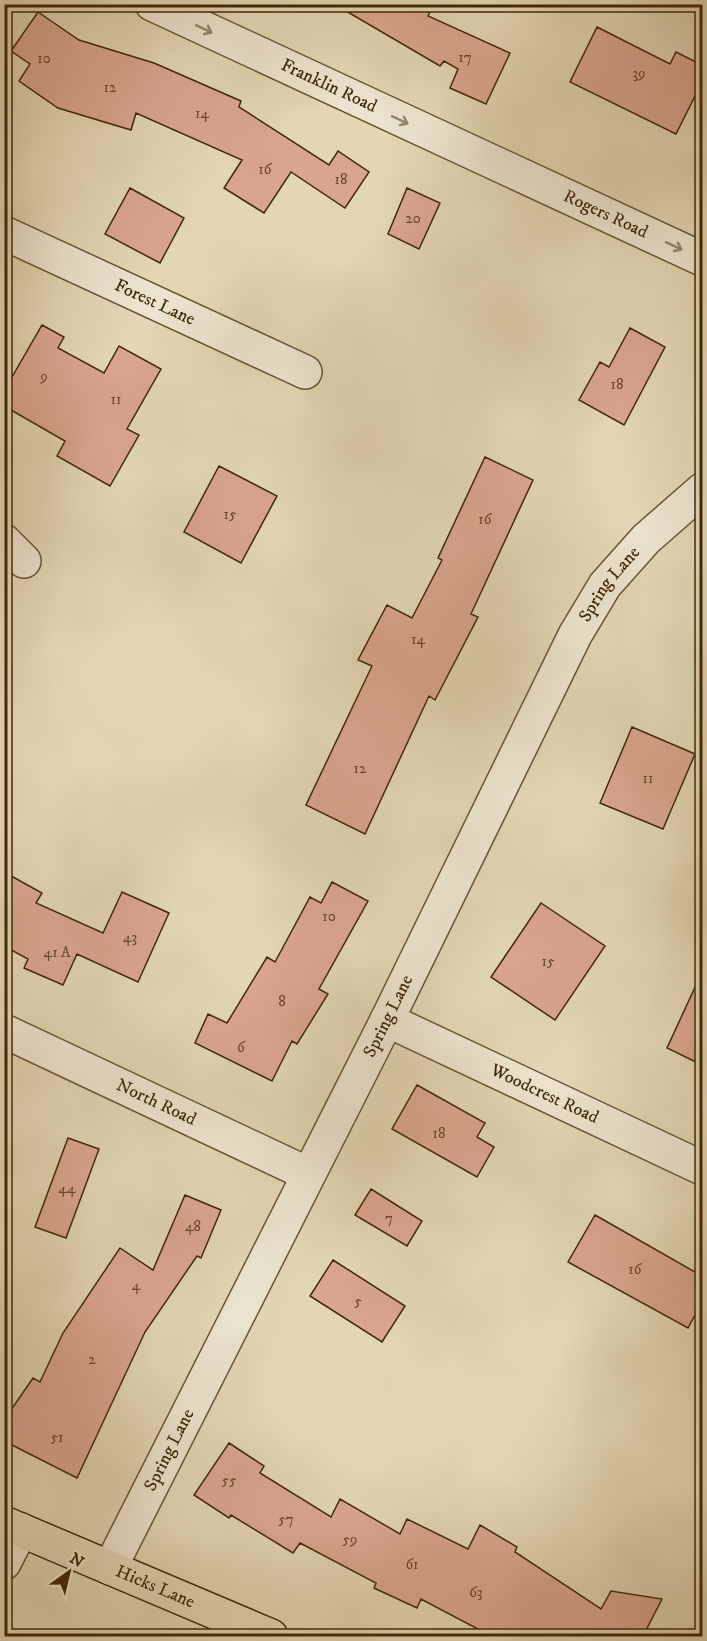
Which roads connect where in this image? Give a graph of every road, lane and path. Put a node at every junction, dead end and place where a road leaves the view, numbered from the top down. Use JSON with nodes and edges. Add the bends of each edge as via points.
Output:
{"nodes":[{"id":1,"x":152,"y":4,"type":"edge"},
{"id":2,"x":506,"y":169,"type":"joint"},
{"id":3,"x":4,"y":233,"type":"edge"},
{"id":4,"x":702,"y":259,"type":"edge"},
{"id":5,"x":305,"y":372,"type":"dead end"},
{"id":6,"x":702,"y":490,"type":"edge"},
{"id":7,"x":387,"y":1020,"type":"junction"},
{"id":8,"x":4,"y":1031,"type":"edge"},
{"id":9,"x":702,"y":1168,"type":"edge"},
{"id":10,"x":308,"y":1174,"type":"junction"},
{"id":11,"x":13,"y":1526,"type":"edge"},
{"id":12,"x":4,"y":1563,"type":"edge"},
{"id":13,"x":110,"y":1568,"type":"junction"},
{"id":14,"x":271,"y":1636,"type":"edge"}],
"edges":[{"from":1,"to":2,"type":"street","name":"Franklin Road","one_way":true},
{"from":2,"to":4,"type":"street","name":"Rogers Road","one_way":true},
{"from":3,"to":5,"type":"street","name":"Forest Lane"},
{"from":6,"to":7,"type":"street","name":"Spring Lane","via":[[646,539],[605,585],[575,635]]},
{"from":7,"to":9,"type":"street","name":"Woodcrest Road"},
{"from":7,"to":10,"type":"street","name":"Spring Lane"},
{"from":8,"to":10,"type":"street","name":"North Road"},
{"from":10,"to":13,"type":"street","name":"Spring Lane"},
{"from":11,"to":12,"type":"street"},
{"from":11,"to":13,"type":"main road","name":"Hicks Lane"},
{"from":13,"to":14,"type":"main road","name":"Hicks Lane"}]}
